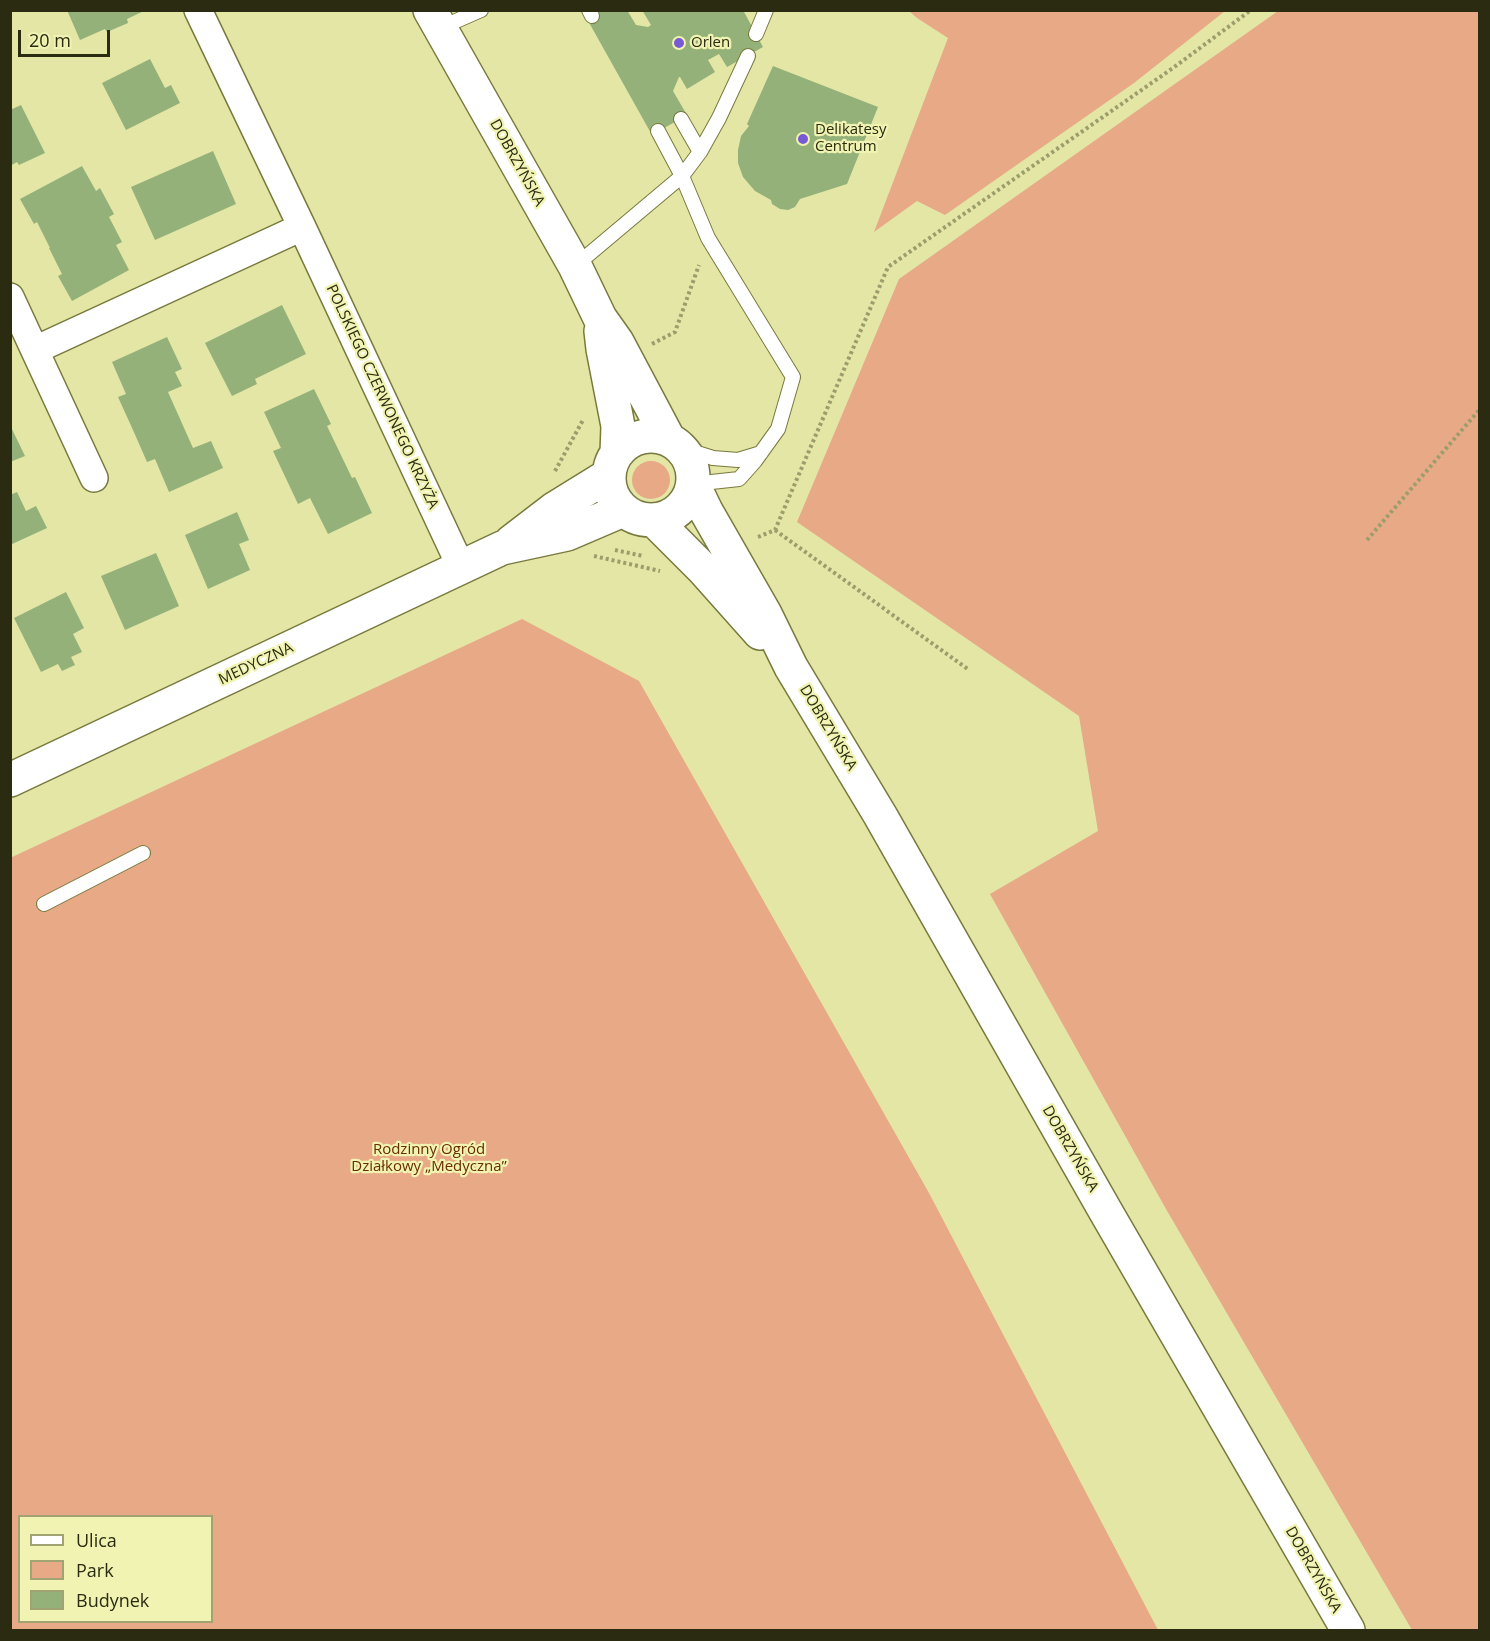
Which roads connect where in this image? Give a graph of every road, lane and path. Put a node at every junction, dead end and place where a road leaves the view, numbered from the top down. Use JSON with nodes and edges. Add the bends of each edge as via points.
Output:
{"nodes":[{"id":1,"x":198,"y":10,"type":"edge"},
{"id":2,"x":481,"y":10,"type":"edge"},
{"id":3,"x":766,"y":10,"type":"edge"},
{"id":4,"x":1251,"y":10,"type":"edge"},
{"id":5,"x":435,"y":19,"type":"edge"},
{"id":6,"x":756,"y":34,"type":"dead end"},
{"id":7,"x":742,"y":63,"type":"dead end"},
{"id":8,"x":681,"y":119,"type":"dead end"},
{"id":9,"x":658,"y":131,"type":"dead end"},
{"id":10,"x":700,"y":152,"type":"junction"},
{"id":11,"x":682,"y":176,"type":"junction"},
{"id":12,"x":302,"y":228,"type":"junction"},
{"id":13,"x":708,"y":238,"type":"junction"},
{"id":14,"x":575,"y":266,"type":"junction"},
{"id":15,"x":10,"y":297,"type":"edge"},
{"id":16,"x":600,"y":318,"type":"junction"},
{"id":17,"x":649,"y":346,"type":"dead end"},
{"id":18,"x":36,"y":350,"type":"junction"},
{"id":19,"x":1479,"y":409,"type":"edge"},
{"id":20,"x":586,"y":415,"type":"dead end"},
{"id":21,"x":675,"y":444,"type":"junction"},
{"id":22,"x":761,"y":453,"type":"junction"},
{"id":23,"x":613,"y":464,"type":"junction"},
{"id":24,"x":94,"y":478,"type":"dead end"},
{"id":25,"x":693,"y":484,"type":"junction"},
{"id":26,"x":623,"y":510,"type":"junction"},
{"id":27,"x":571,"y":515,"type":"junction"},
{"id":28,"x":655,"y":521,"type":"junction"},
{"id":29,"x":1367,"y":540,"type":"dead end"},
{"id":30,"x":461,"y":567,"type":"junction"},
{"id":31,"x":668,"y":573,"type":"dead end"},
{"id":32,"x":791,"y":667,"type":"junction"},
{"id":33,"x":969,"y":670,"type":"dead end"},
{"id":34,"x":10,"y":780,"type":"edge"},
{"id":35,"x":143,"y":853,"type":"dead end"},
{"id":36,"x":44,"y":904,"type":"dead end"},
{"id":37,"x":1348,"y":1630,"type":"edge"}],
"edges":[{"from":1,"to":12,"type":"street","name":"POLSKIEGO CZERWONEGO KRZYŻA"},
{"from":2,"to":5,"type":"lane"},
{"from":3,"to":6,"type":"lane"},
{"from":4,"to":33,"type":"path","via":[[888,267],[774,530]]},
{"from":5,"to":14,"type":"main road","name":"DOBRZYŃSKA"},
{"from":7,"to":10,"type":"lane"},
{"from":8,"to":10,"type":"lane"},
{"from":9,"to":11,"type":"lane"},
{"from":10,"to":11,"type":"lane"},
{"from":11,"to":13,"type":"lane"},
{"from":11,"to":14,"type":"lane"},
{"from":12,"to":18,"type":"street"},
{"from":12,"to":30,"type":"street","name":"POLSKIEGO CZERWONEGO KRZYŻA"},
{"from":13,"to":17,"type":"path","via":[[675,332]]},
{"from":13,"to":22,"type":"lane","via":[[793,376],[778,429]]},
{"from":14,"to":16,"type":"main road","name":"DOBRZYŃSKA"},
{"from":15,"to":18,"type":"street"},
{"from":16,"to":21,"type":"main road","name":"DOBRZYŃSKA"},
{"from":16,"to":23,"type":"main road","name":"DOBRZYŃSKA","via":[[618,426]]},
{"from":18,"to":24,"type":"street"},
{"from":19,"to":29,"type":"path"},
{"from":20,"to":27,"type":"path","via":[[554,471],[553,478]]},
{"from":21,"to":22,"type":"lane","via":[[713,458],[738,460]]},
{"from":21,"to":23,"type":"main road","via":[[655,436],[641,437],[628,443]]},
{"from":21,"to":25,"type":"main road","via":[[689,460]]},
{"from":22,"to":25,"type":"lane","via":[[739,479]]},
{"from":23,"to":26,"type":"main road","via":[[612,494]]},
{"from":23,"to":27,"type":"main road","name":"MEDYCZNA"},
{"from":25,"to":28,"type":"main road","via":[[680,509]]},
{"from":25,"to":32,"type":"main road","name":"DOBRZYŃSKA"},
{"from":26,"to":27,"type":"main road","name":"MEDYCZNA"},
{"from":26,"to":28,"type":"main road"},
{"from":27,"to":30,"type":"main road","name":"MEDYCZNA","via":[[567,534],[502,548]]},
{"from":27,"to":31,"type":"path","via":[[584,545],[597,558]]},
{"from":28,"to":32,"type":"main road","name":"DOBRZYŃSKA"},
{"from":30,"to":34,"type":"main road","name":"MEDYCZNA"},
{"from":32,"to":37,"type":"main road","name":"DOBRZYŃSKA"},
{"from":35,"to":36,"type":"lane"}]}
